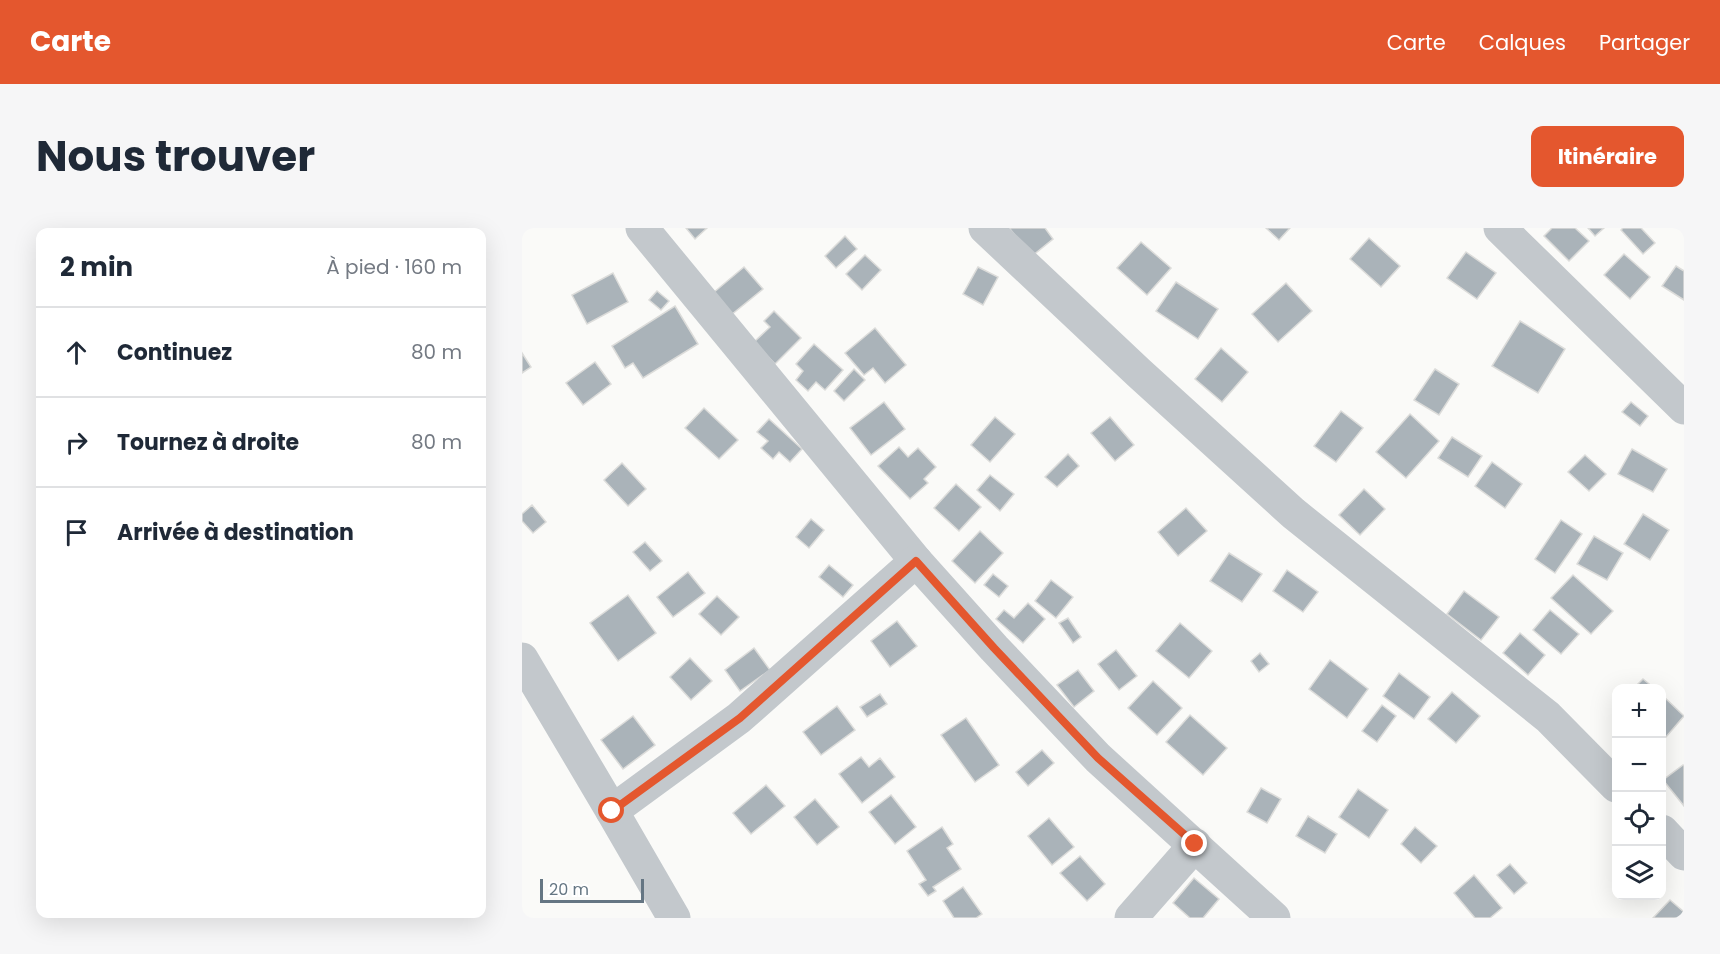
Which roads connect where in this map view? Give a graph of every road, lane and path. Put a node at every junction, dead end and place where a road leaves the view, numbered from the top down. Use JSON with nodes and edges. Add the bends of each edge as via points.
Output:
{"nodes":[{"id":1,"x":642,"y":228,"type":"edge"},
{"id":2,"x":985,"y":228,"type":"edge"},
{"id":3,"x":1500,"y":228,"type":"edge"},
{"id":4,"x":1684,"y":408,"type":"edge"},
{"id":5,"x":916,"y":561,"type":"junction"},
{"id":6,"x":522,"y":659,"type":"edge"},
{"id":7,"x":1612,"y":781,"type":"edge"},
{"id":8,"x":612,"y":811,"type":"junction"},
{"id":9,"x":1666,"y":835,"type":"edge"},
{"id":10,"x":1195,"y":844,"type":"junction"},
{"id":11,"x":1684,"y":854,"type":"edge"},
{"id":12,"x":674,"y":918,"type":"edge"},
{"id":13,"x":1131,"y":918,"type":"edge"},
{"id":14,"x":1274,"y":918,"type":"edge"}],
"edges":[{"from":1,"to":5,"type":"street"},
{"from":2,"to":7,"type":"street","via":[[1293,513],[1548,717]]},
{"from":3,"to":4,"type":"street"},
{"from":5,"to":8,"type":"street","via":[[740,718]]},
{"from":5,"to":10,"type":"street","via":[[1098,758]]},
{"from":6,"to":8,"type":"street"},
{"from":8,"to":12,"type":"street"},
{"from":9,"to":11,"type":"street"},
{"from":10,"to":13,"type":"street"},
{"from":10,"to":14,"type":"street"}]}
